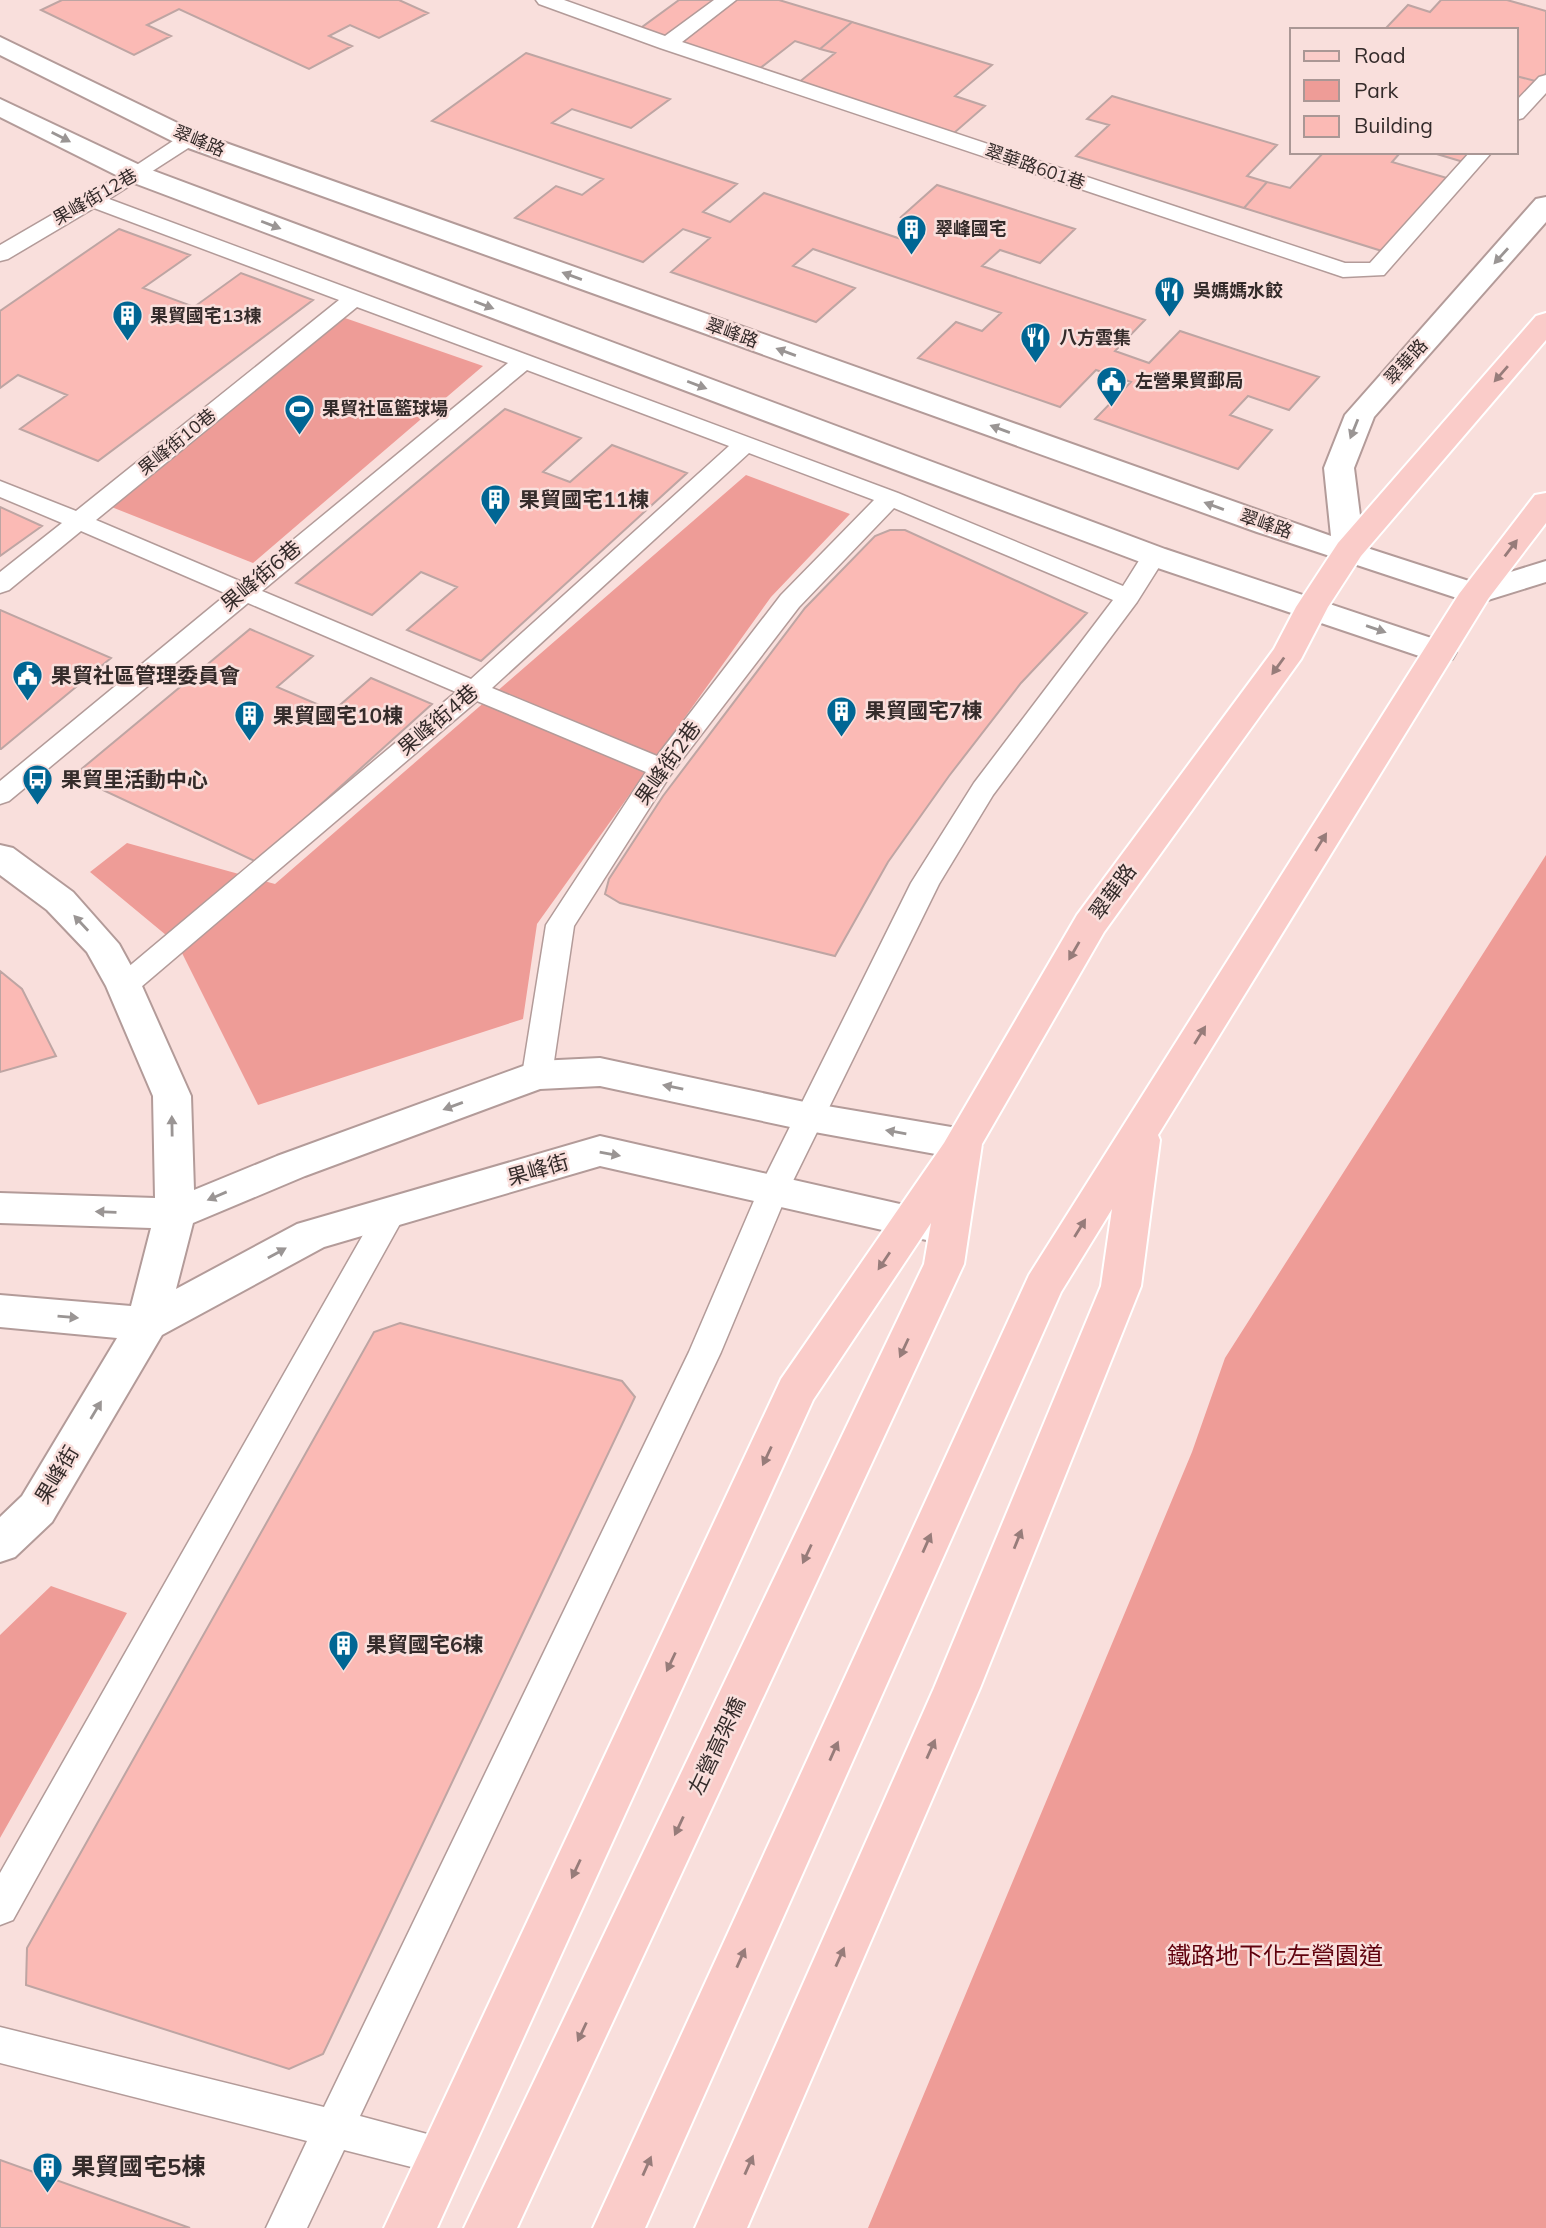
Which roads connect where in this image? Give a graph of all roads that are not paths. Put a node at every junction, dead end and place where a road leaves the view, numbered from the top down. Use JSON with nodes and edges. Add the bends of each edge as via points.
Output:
{"nodes":[{"id":1,"x":546,"y":0,"type":"edge"},
{"id":2,"x":726,"y":0,"type":"edge"},
{"id":3,"x":667,"y":44,"type":"junction"},
{"id":4,"x":0,"y":46,"type":"edge"},
{"id":5,"x":1546,"y":81,"type":"edge"},
{"id":6,"x":0,"y":107,"type":"edge"},
{"id":7,"x":1518,"y":112,"type":"edge"},
{"id":8,"x":189,"y":139,"type":"junction"},
{"id":9,"x":1480,"y":154,"type":"edge"},
{"id":10,"x":136,"y":174,"type":"junction"},
{"id":11,"x":90,"y":199,"type":"junction"},
{"id":12,"x":1546,"y":205,"type":"edge"},
{"id":13,"x":0,"y":254,"type":"edge"},
{"id":14,"x":353,"y":299,"type":"junction"},
{"id":15,"x":1546,"y":322,"type":"edge"},
{"id":16,"x":524,"y":361,"type":"junction"},
{"id":17,"x":744,"y":445,"type":"junction"},
{"id":18,"x":0,"y":488,"type":"edge"},
{"id":19,"x":890,"y":498,"type":"junction"},
{"id":20,"x":1546,"y":502,"type":"edge"},
{"id":21,"x":79,"y":522,"type":"junction"},
{"id":22,"x":1349,"y":550,"type":"junction"},
{"id":23,"x":1154,"y":556,"type":"junction"},
{"id":24,"x":1546,"y":570,"type":"edge"},
{"id":25,"x":0,"y":585,"type":"edge"},
{"id":26,"x":244,"y":590,"type":"junction"},
{"id":27,"x":1475,"y":594,"type":"junction"},
{"id":28,"x":1128,"y":597,"type":"junction"},
{"id":29,"x":1311,"y":607,"type":"junction"},
{"id":30,"x":1440,"y":652,"type":"junction"},
{"id":31,"x":473,"y":691,"type":"junction"},
{"id":32,"x":662,"y":768,"type":"junction"},
{"id":33,"x":0,"y":794,"type":"edge"},
{"id":34,"x":0,"y":856,"type":"edge"},
{"id":35,"x":124,"y":986,"type":"junction"},
{"id":36,"x":537,"y":1075,"type":"junction"},
{"id":37,"x":809,"y":1117,"type":"junction"},
{"id":38,"x":1143,"y":1127,"type":"junction"},
{"id":39,"x":963,"y":1144,"type":"junction"},
{"id":40,"x":774,"y":1189,"type":"junction"},
{"id":41,"x":0,"y":1208,"type":"edge"},
{"id":42,"x":391,"y":1213,"type":"junction"},
{"id":43,"x":174,"y":1214,"type":"junction"},
{"id":44,"x":935,"y":1238,"type":"junction"},
{"id":45,"x":0,"y":1311,"type":"edge"},
{"id":46,"x":147,"y":1324,"type":"junction"},
{"id":47,"x":0,"y":1544,"type":"edge"},
{"id":48,"x":0,"y":1908,"type":"edge"},
{"id":49,"x":0,"y":2045,"type":"edge"},
{"id":50,"x":333,"y":2129,"type":"junction"},
{"id":51,"x":443,"y":2156,"type":"junction"},
{"id":52,"x":286,"y":2228,"type":"edge"},
{"id":53,"x":410,"y":2228,"type":"edge"},
{"id":54,"x":489,"y":2228,"type":"edge"},
{"id":55,"x":619,"y":2228,"type":"edge"},
{"id":56,"x":721,"y":2228,"type":"edge"}],
"edges":[{"from":1,"to":3,"type":"lane","name":"翠華路601巷"},
{"from":2,"to":3,"type":"lane"},
{"from":3,"to":9,"type":"lane","name":"翠華路601巷","via":[[1343,270],[1376,270]]},
{"from":4,"to":8,"type":"street","name":"翠峰路"},
{"from":5,"to":7,"type":"lane"},
{"from":6,"to":10,"type":"street","one_way":true},
{"from":8,"to":10,"type":"lane","name":"果峰街12巷"},
{"from":22,"to":8,"type":"street","name":"翠峰路","one_way":true},
{"from":10,"to":11,"type":"lane","name":"果峰街12巷"},
{"from":10,"to":23,"type":"street","one_way":true},
{"from":11,"to":13,"type":"lane","name":"果峰街12巷"},
{"from":11,"to":14,"type":"lane"},
{"from":12,"to":22,"type":"street","name":"翠華路","one_way":true,"via":[[1360,415],[1339,468]]},
{"from":14,"to":16,"type":"lane"},
{"from":14,"to":21,"type":"lane","name":"果峰街10巷"},
{"from":15,"to":22,"type":"main road","name":"翠華路","one_way":true},
{"from":16,"to":17,"type":"lane"},
{"from":16,"to":26,"type":"lane","name":"果峰街6巷"},
{"from":17,"to":19,"type":"lane"},
{"from":17,"to":31,"type":"lane","name":"果峰街4巷"},
{"from":18,"to":21,"type":"lane"},
{"from":19,"to":28,"type":"lane"},
{"from":19,"to":32,"type":"lane","name":"果峰街2巷","via":[[790,601]]},
{"from":27,"to":20,"type":"main road","one_way":true},
{"from":21,"to":25,"type":"lane","name":"果峰街10巷"},
{"from":21,"to":26,"type":"lane"},
{"from":22,"to":27,"type":"street","name":"翠峰路"},
{"from":22,"to":29,"type":"main road","name":"翠華路"},
{"from":23,"to":28,"type":"lane"},
{"from":23,"to":29,"type":"street"},
{"from":24,"to":27,"type":"street"},
{"from":26,"to":31,"type":"lane"},
{"from":26,"to":33,"type":"lane","name":"果峰街6巷"},
{"from":27,"to":30,"type":"main road"},
{"from":28,"to":37,"type":"lane","via":[[983,789],[925,883]]},
{"from":29,"to":30,"type":"street","one_way":true},
{"from":29,"to":39,"type":"main road","name":"翠華路","one_way":true,"via":[[1289,652],[1090,923]]},
{"from":38,"to":30,"type":"main road","one_way":true},
{"from":31,"to":32,"type":"lane"},
{"from":31,"to":35,"type":"lane","name":"果峰街4巷"},
{"from":32,"to":36,"type":"lane","name":"果峰街2巷","via":[[560,925]]},
{"from":35,"to":34,"type":"street","name":"果峰街","one_way":true,"via":[[101,944],[60,901]]},
{"from":43,"to":35,"type":"street","name":"果峰街","one_way":true,"via":[[172,1097]]},
{"from":37,"to":36,"type":"street","one_way":true,"via":[[600,1072]]},
{"from":36,"to":43,"type":"street","one_way":true},
{"from":39,"to":37,"type":"street","one_way":true},
{"from":37,"to":40,"type":"lane"},
{"from":55,"to":38,"type":"main road","one_way":true,"via":[[1044,1286]]},
{"from":56,"to":38,"type":"main road","one_way":true,"via":[[957,1688],[1121,1286]]},
{"from":39,"to":44,"type":"main road","name":"翠華路"},
{"from":42,"to":40,"type":"street","name":"果峰街","one_way":true,"via":[[600,1151]]},
{"from":40,"to":44,"type":"street","name":"果峰街"},
{"from":40,"to":50,"type":"lane","via":[[705,1352]]},
{"from":43,"to":41,"type":"street","one_way":true},
{"from":46,"to":42,"type":"street","name":"果峰街","one_way":true,"via":[[311,1235]]},
{"from":42,"to":48,"type":"lane"},
{"from":43,"to":46,"type":"street","name":"果峰街"},
{"from":44,"to":51,"type":"main road","one_way":true,"via":[[796,1391]]},
{"from":44,"to":54,"type":"main road","name":"左營高架橋","one_way":true},
{"from":45,"to":46,"type":"street","one_way":true},
{"from":47,"to":46,"type":"street","name":"果峰街","one_way":true,"via":[[37,1509]]},
{"from":49,"to":50,"type":"lane"},
{"from":50,"to":51,"type":"lane"},
{"from":50,"to":52,"type":"lane"},
{"from":51,"to":53,"type":"main road"}]}
